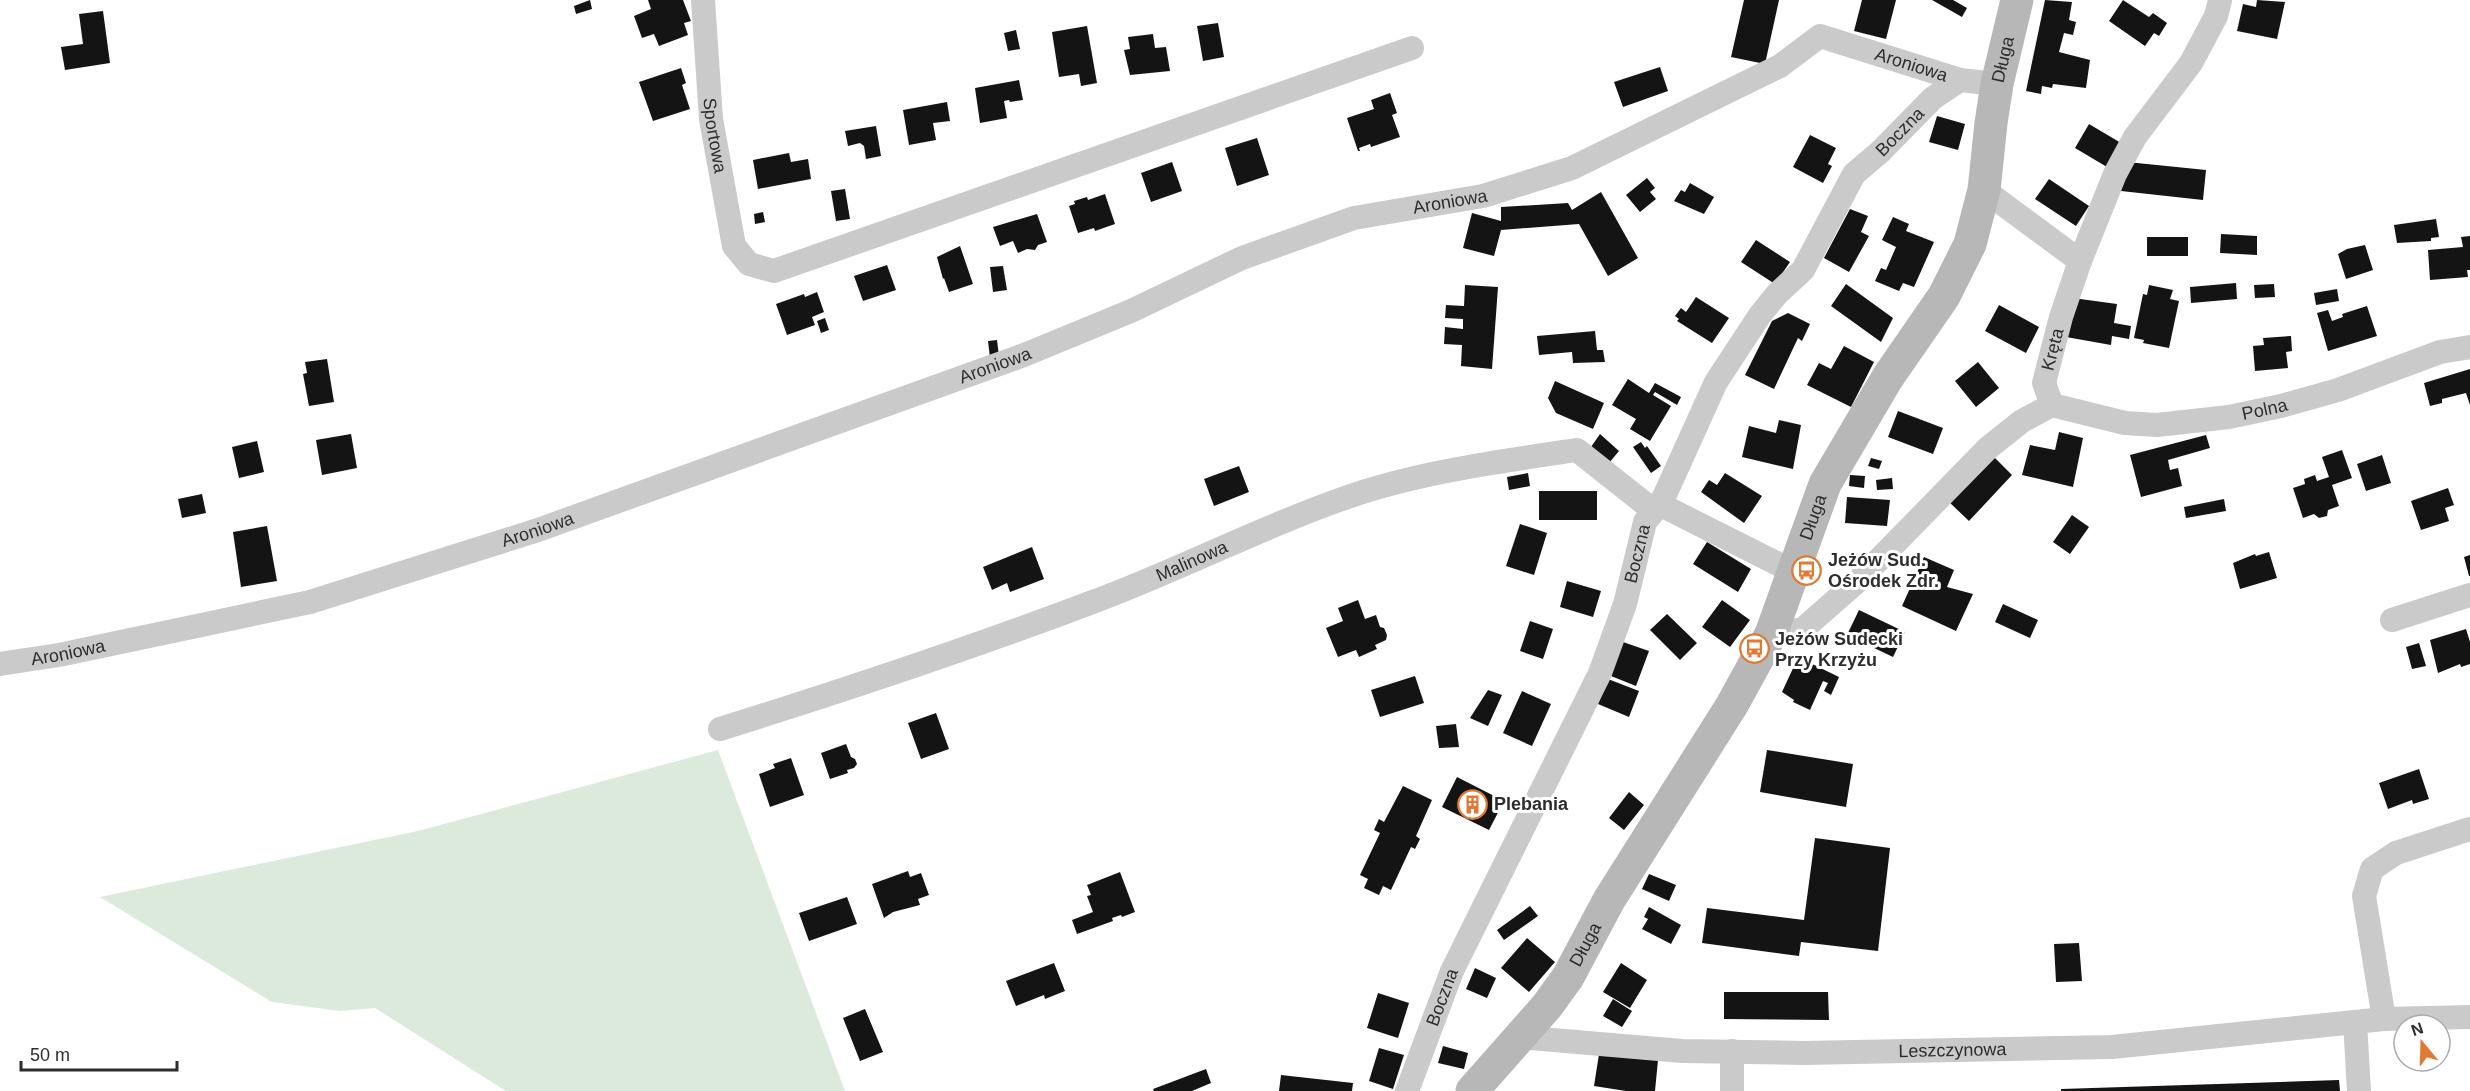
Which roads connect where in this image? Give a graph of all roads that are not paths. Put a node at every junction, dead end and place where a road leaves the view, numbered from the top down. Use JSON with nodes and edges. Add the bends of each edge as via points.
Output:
{"nodes":[{"id":1,"x":703,"y":0,"type":"edge"},
{"id":2,"x":2018,"y":0,"type":"edge"},
{"id":3,"x":2220,"y":0,"type":"edge"},
{"id":4,"x":1412,"y":48,"type":"dead end"},
{"id":5,"x":1960,"y":80,"type":"junction"},
{"id":6,"x":1997,"y":84,"type":"junction"},
{"id":7,"x":1984,"y":190,"type":"junction"},
{"id":8,"x":2080,"y":261,"type":"junction"},
{"id":9,"x":2470,"y":347,"type":"edge"},
{"id":10,"x":2052,"y":405,"type":"junction"},
{"id":11,"x":1656,"y":507,"type":"junction"},
{"id":12,"x":1794,"y":572,"type":"junction"},
{"id":13,"x":2470,"y":595,"type":"edge"},
{"id":14,"x":2392,"y":620,"type":"dead end"},
{"id":15,"x":1772,"y":634,"type":"junction"},
{"id":16,"x":0,"y":664,"type":"edge"},
{"id":17,"x":720,"y":729,"type":"dead end"},
{"id":18,"x":2470,"y":829,"type":"edge"},
{"id":19,"x":2470,"y":1017,"type":"edge"},
{"id":20,"x":2384,"y":1019,"type":"junction"},
{"id":21,"x":2355,"y":1022,"type":"junction"},
{"id":22,"x":1519,"y":1037,"type":"junction"},
{"id":23,"x":1732,"y":1051,"type":"junction"},
{"id":24,"x":1407,"y":1091,"type":"edge"},
{"id":25,"x":1472,"y":1091,"type":"edge"},
{"id":26,"x":1732,"y":1091,"type":"edge"},
{"id":27,"x":2359,"y":1091,"type":"edge"}],
"edges":[{"from":1,"to":4,"type":"street","name":"Sportowa","via":[[711,120],[734,246],[749,264],[774,271]]},
{"from":2,"to":6,"type":"street","name":"Długa"},
{"from":3,"to":8,"type":"street","name":"Kręta","via":[[2216,16],[2191,63],[2135,137],[2115,174]]},
{"from":5,"to":6,"type":"street"},
{"from":5,"to":11,"type":"street","name":"Boczna","via":[[1933,98],[1854,174],[1803,270],[1760,315],[1716,382]]},
{"from":5,"to":16,"type":"street","name":"Aroniowa","via":[[1820,36],[1780,66],[1572,168],[1483,196],[1342,222],[1242,258],[1131,311],[1024,355],[538,530],[310,602]]},
{"from":6,"to":7,"type":"street","name":"Długa"},
{"from":7,"to":8,"type":"street"},
{"from":7,"to":12,"type":"street","name":"Długa","via":[[1970,244],[1944,296],[1888,377],[1825,484]]},
{"from":8,"to":10,"type":"street","name":"Kręta","via":[[2043,383]]},
{"from":9,"to":10,"type":"street","name":"Polna","via":[[2440,352],[2304,400],[2229,417],[2157,425],[2125,423]]},
{"from":10,"to":15,"type":"street","via":[[1988,448],[1860,579],[1803,629]]},
{"from":11,"to":12,"type":"street","name":"Malinowa","via":[[1705,526]]},
{"from":11,"to":17,"type":"street","name":"Malinowa","via":[[1577,450],[1396,483],[1342,499],[984,643]]},
{"from":11,"to":24,"type":"street","name":"Boczna","via":[[1645,522],[1625,604],[1600,673],[1452,971]]},
{"from":12,"to":15,"type":"street","name":"Długa"},
{"from":13,"to":14,"type":"street"},
{"from":15,"to":22,"type":"street","name":"Długa","via":[[1568,976]]},
{"from":18,"to":20,"type":"street","via":[[2396,853],[2373,869],[2364,896]]},
{"from":19,"to":20,"type":"street","name":"Leszczynowa"},
{"from":20,"to":21,"type":"street","name":"Leszczynowa"},
{"from":21,"to":23,"type":"street","name":"Leszczynowa","via":[[2112,1047]]},
{"from":21,"to":27,"type":"street"},
{"from":22,"to":23,"type":"street","name":"Leszczynowa","via":[[1664,1050]]},
{"from":22,"to":25,"type":"street","name":"Długa"},
{"from":23,"to":26,"type":"street"}]}
